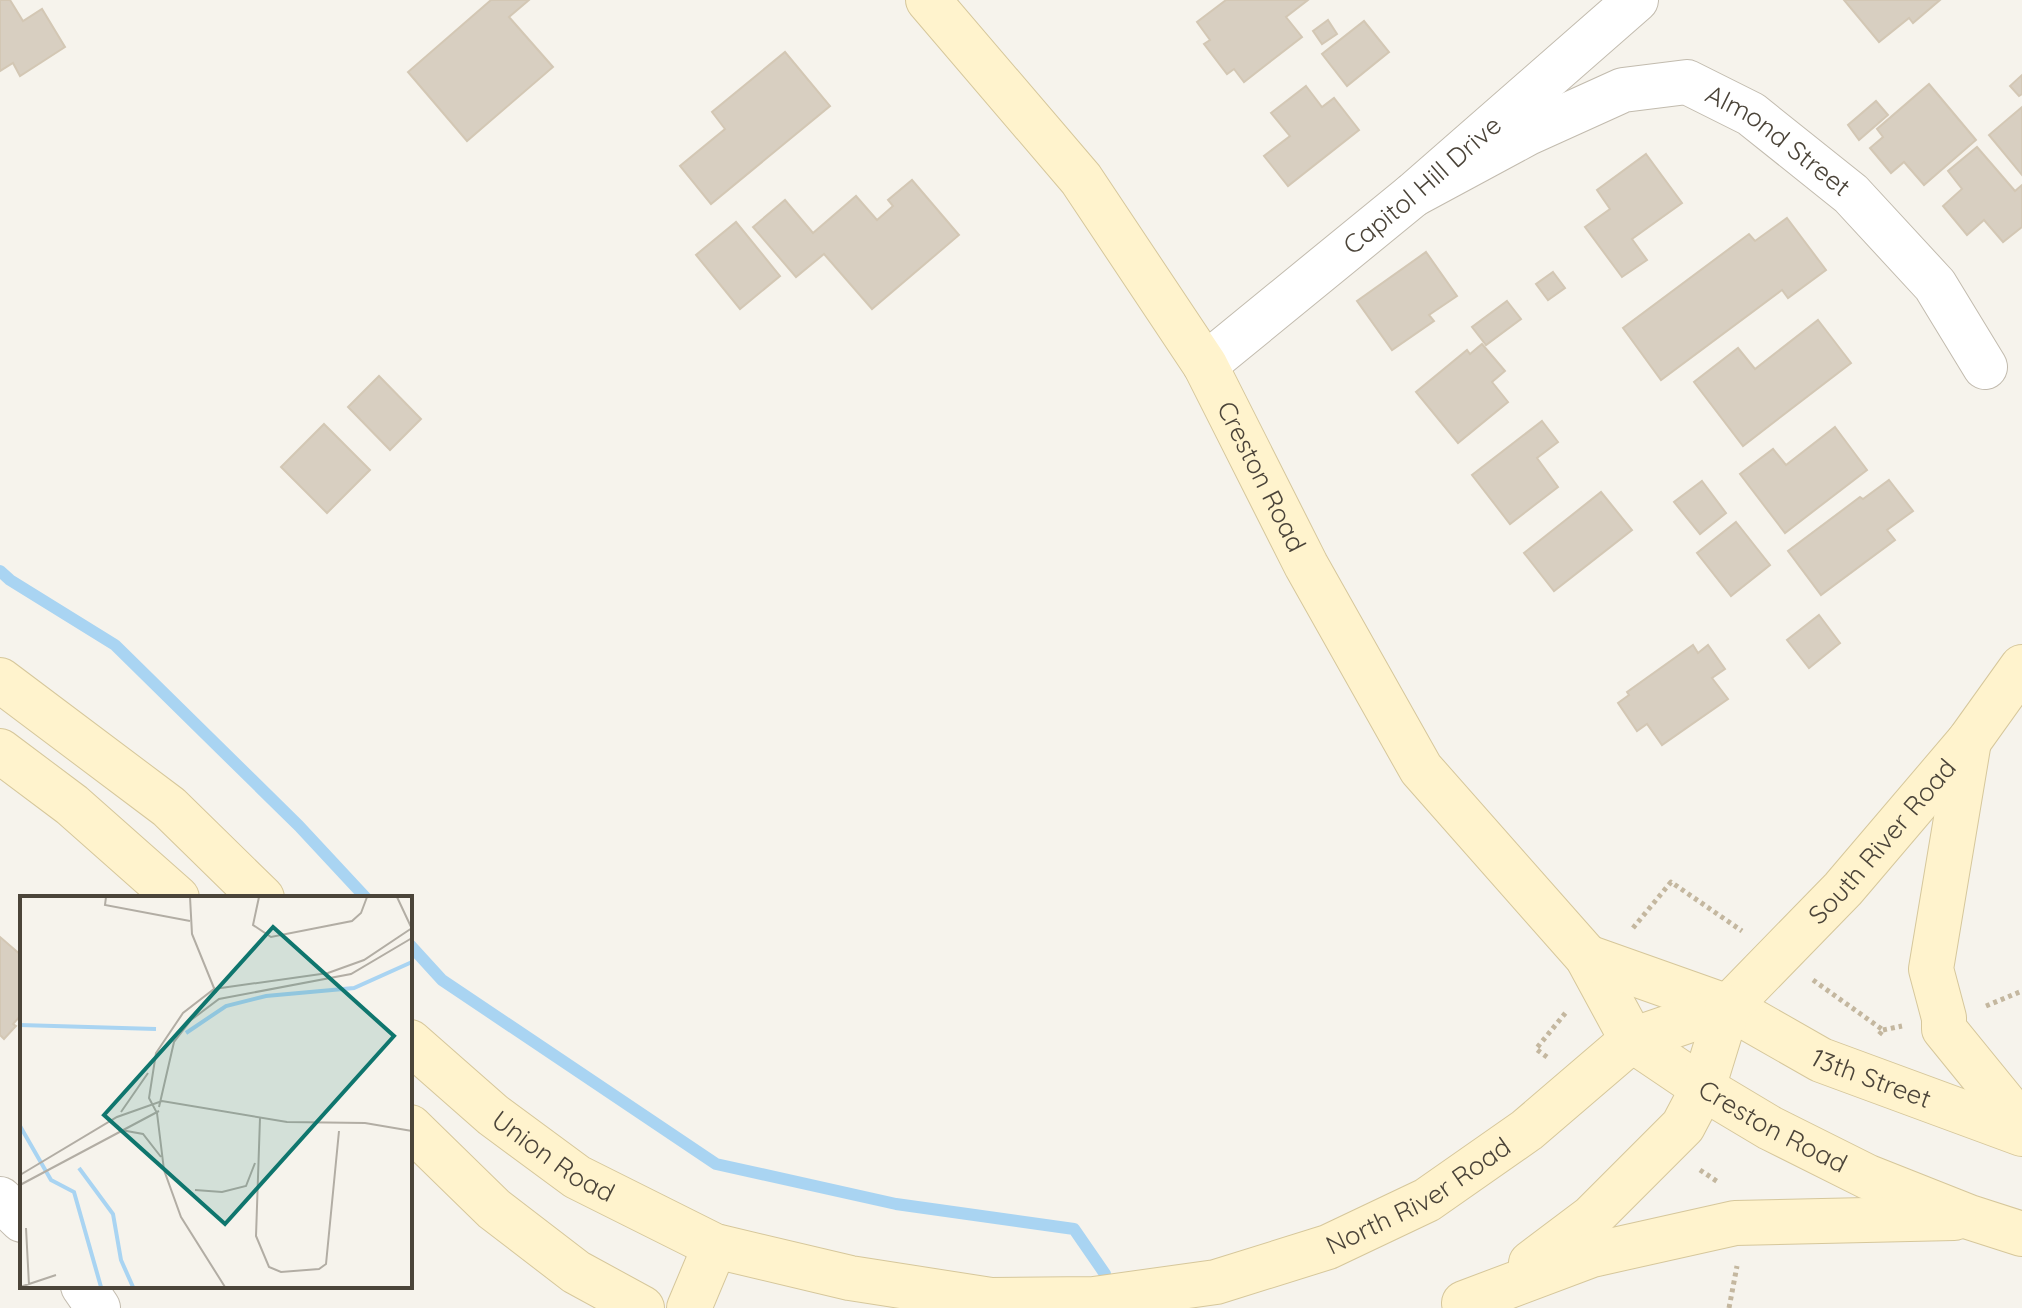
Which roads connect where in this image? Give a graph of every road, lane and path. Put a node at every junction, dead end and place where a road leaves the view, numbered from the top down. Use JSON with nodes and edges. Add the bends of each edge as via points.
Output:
{"nodes":[{"id":1,"x":928,"y":0,"type":"edge"},
{"id":2,"x":1636,"y":0,"type":"edge"},
{"id":3,"x":1413,"y":195,"type":"junction"},
{"id":4,"x":1205,"y":365,"type":"junction"},
{"id":5,"x":1985,"y":367,"type":"dead end"},
{"id":6,"x":2022,"y":667,"type":"edge"},
{"id":7,"x":0,"y":680,"type":"edge"},
{"id":8,"x":1969,"y":741,"type":"junction"},
{"id":9,"x":0,"y":751,"type":"edge"},
{"id":10,"x":175,"y":896,"type":"edge"},
{"id":11,"x":260,"y":896,"type":"edge"},
{"id":12,"x":1587,"y":957,"type":"junction"},
{"id":13,"x":1728,"y":1007,"type":"junction"},
{"id":14,"x":1867,"y":1017,"type":"dead end"},
{"id":15,"x":1632,"y":1040,"type":"junction"},
{"id":16,"x":1875,"y":1041,"type":"dead end"},
{"id":17,"x":412,"y":1044,"type":"edge"},
{"id":18,"x":1703,"y":1088,"type":"junction"},
{"id":19,"x":2022,"y":1125,"type":"edge"},
{"id":20,"x":412,"y":1129,"type":"edge"},
{"id":21,"x":2022,"y":1134,"type":"edge"},
{"id":22,"x":0,"y":1199,"type":"edge"},
{"id":23,"x":1969,"y":1217,"type":"junction"},
{"id":24,"x":20,"y":1218,"type":"edge"},
{"id":25,"x":2016,"y":1232,"type":"edge"},
{"id":26,"x":715,"y":1246,"type":"junction"},
{"id":27,"x":84,"y":1288,"type":"edge"},
{"id":28,"x":1457,"y":1305,"type":"edge"},
{"id":29,"x":98,"y":1308,"type":"edge"},
{"id":30,"x":642,"y":1308,"type":"edge"},
{"id":31,"x":689,"y":1308,"type":"edge"}],
"edges":[{"from":1,"to":4,"type":"main road","name":"Creston Road","via":[[1081,179]]},
{"from":2,"to":3,"type":"street","name":"Capitol Hill Drive"},
{"from":3,"to":4,"type":"street","name":"Capitol Hill Drive"},
{"from":3,"to":5,"type":"street","name":"Almond Street","via":[[1528,133],[1623,90],[1687,82],[1751,114],[1851,194],[1935,285]]},
{"from":4,"to":12,"type":"main road","name":"Creston Road","via":[[1306,565],[1421,769]]},
{"from":6,"to":8,"type":"main road","name":"South River Road"},
{"from":7,"to":11,"type":"main road","via":[[169,807]]},
{"from":8,"to":13,"type":"main road","name":"South River Road","via":[[1843,889]]},
{"from":8,"to":19,"type":"main road","via":[[1931,969],[1944,1029]]},
{"from":9,"to":10,"type":"main road","via":[[72,805]]},
{"from":12,"to":13,"type":"main road","name":"Creston Road"},
{"from":12,"to":15,"type":"main road","name":"Creston Road"},
{"from":13,"to":15,"type":"main road","name":"North River Road"},
{"from":13,"to":18,"type":"main road"},
{"from":13,"to":21,"type":"main road","name":"13th Street","via":[[1821,1060]]},
{"from":14,"to":16,"type":"path","via":[[1883,1030]]},
{"from":15,"to":18,"type":"main road","name":"Creston Road"},
{"from":15,"to":26,"type":"main road","name":"North River Road","via":[[1527,1130],[1427,1200],[1328,1247],[1216,1282],[1094,1299],[991,1300],[850,1278]]},
{"from":17,"to":26,"type":"main road","name":"Union Road","via":[[493,1115],[577,1177]]},
{"from":18,"to":23,"type":"main road","name":"Creston Road","via":[[1868,1177]]},
{"from":18,"to":28,"type":"main road","via":[[1683,1126],[1592,1217],[1539,1258]]},
{"from":20,"to":30,"type":"main road","via":[[494,1209],[576,1272]]},
{"from":22,"to":24,"type":"street"},
{"from":23,"to":25,"type":"main road","name":"Creston Road"},
{"from":23,"to":28,"type":"main road","via":[[1735,1223],[1592,1255]]},
{"from":26,"to":31,"type":"main road"},
{"from":27,"to":29,"type":"street"}]}
